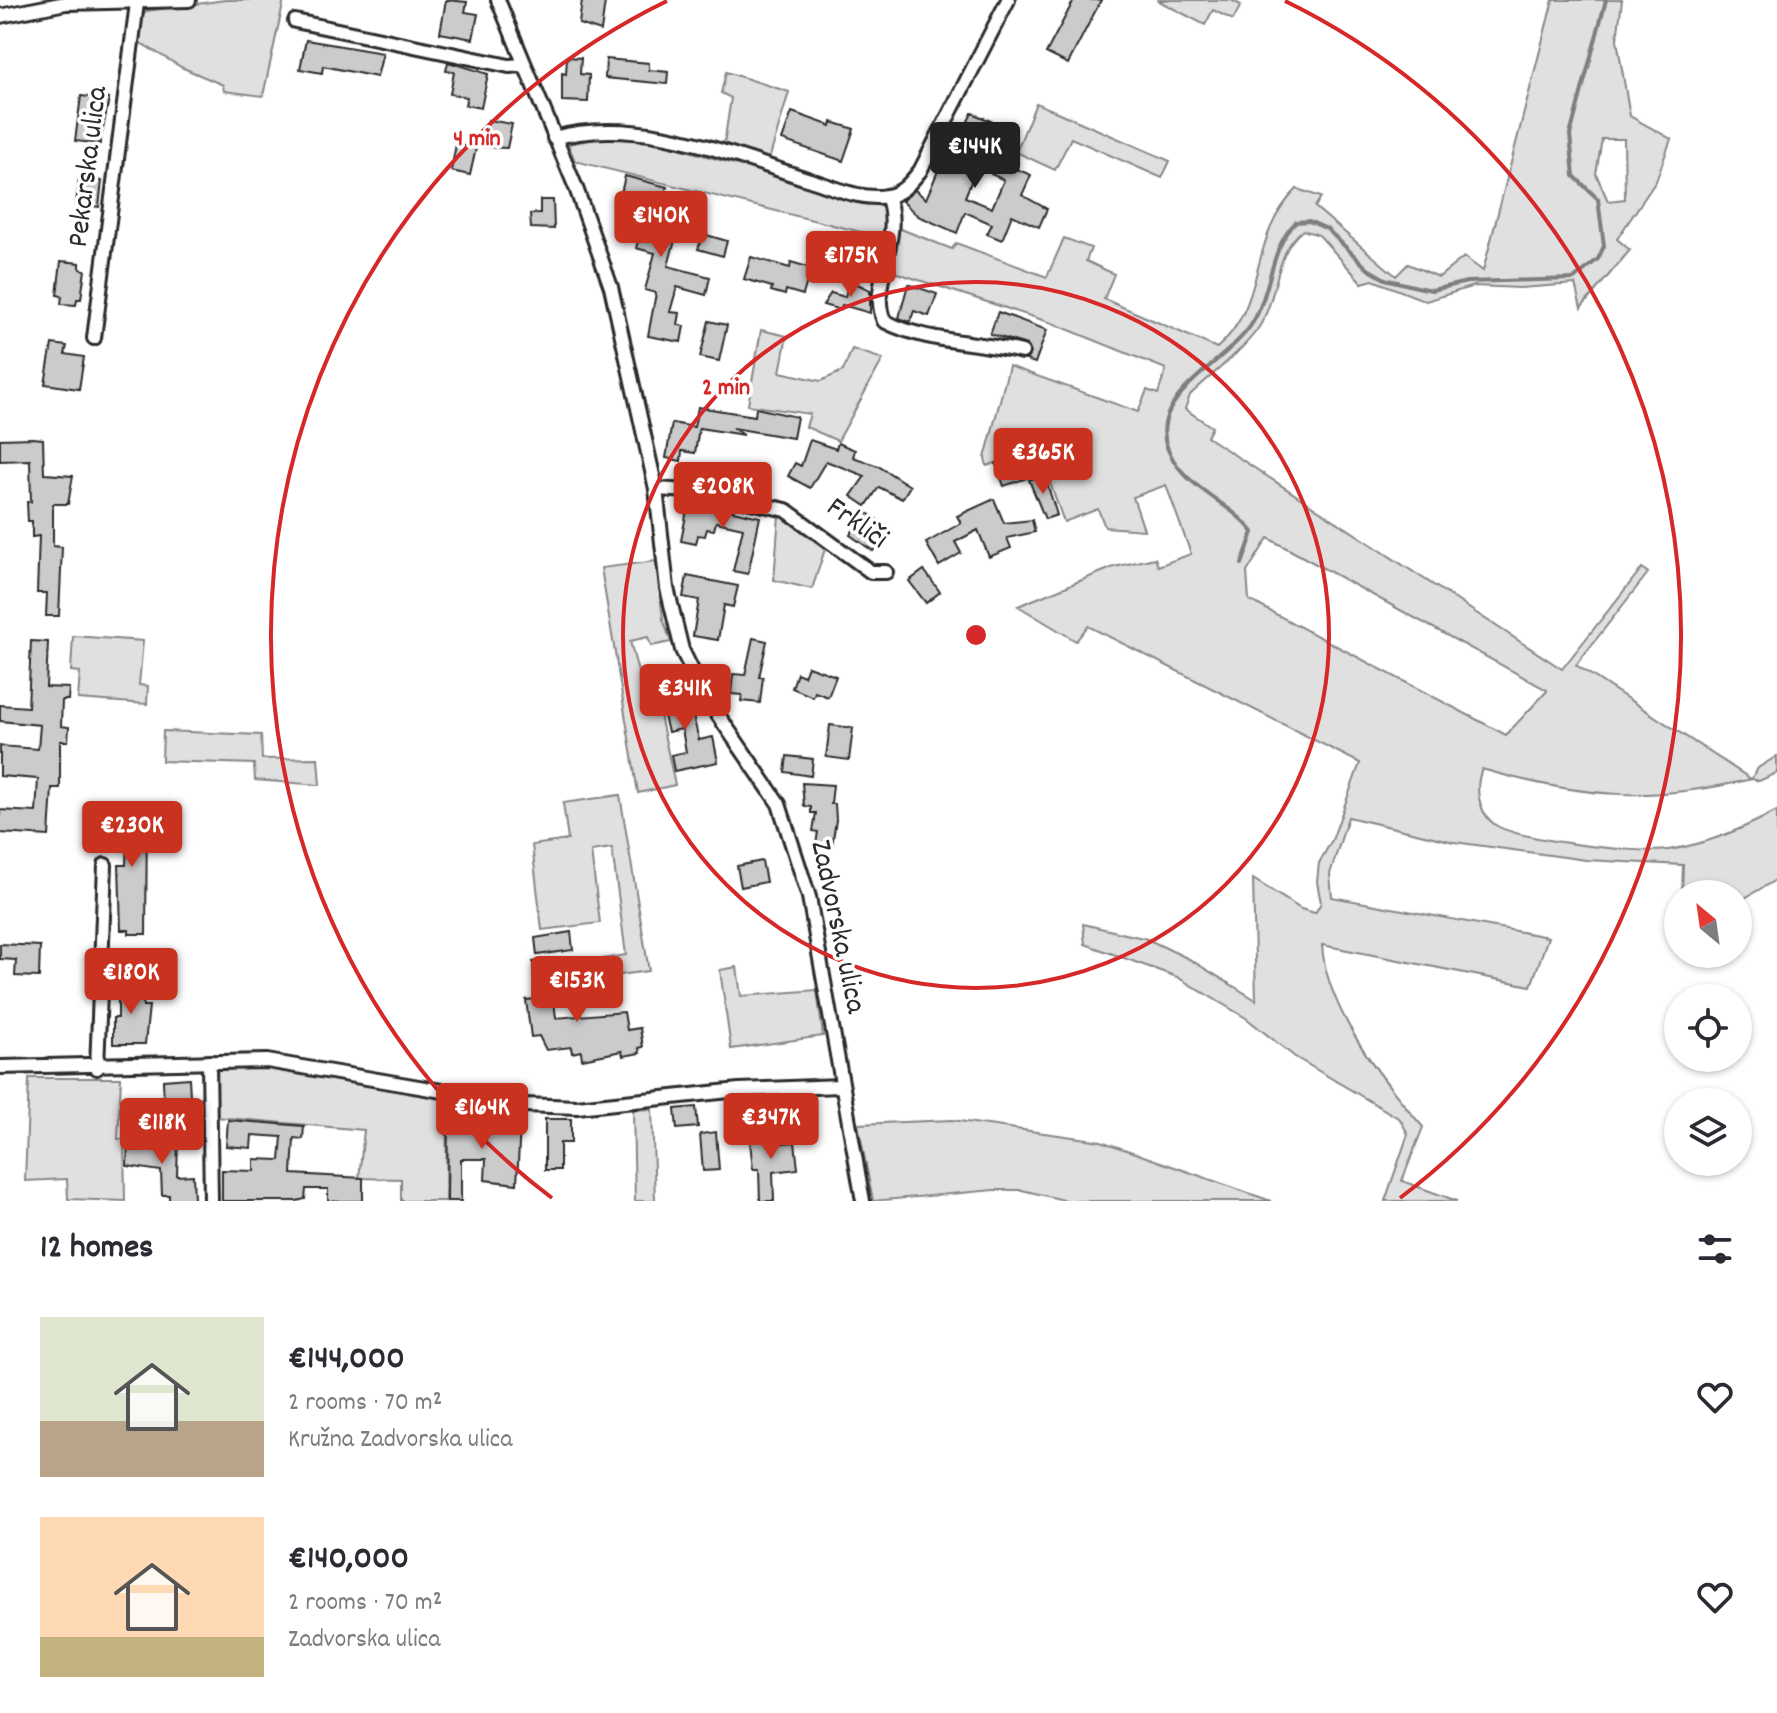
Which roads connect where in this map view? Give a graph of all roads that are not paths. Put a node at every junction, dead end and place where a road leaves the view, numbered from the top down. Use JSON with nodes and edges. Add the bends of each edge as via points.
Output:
{"nodes":[{"id":1,"x":189,"y":0,"type":"edge"},
{"id":2,"x":498,"y":0,"type":"edge"},
{"id":3,"x":1008,"y":0,"type":"edge"},
{"id":4,"x":137,"y":3,"type":"junction"},
{"id":5,"x":0,"y":16,"type":"edge"},
{"id":6,"x":295,"y":21,"type":"dead end"},
{"id":7,"x":523,"y":65,"type":"junction"},
{"id":8,"x":554,"y":138,"type":"junction"},
{"id":9,"x":887,"y":196,"type":"junction"},
{"id":10,"x":94,"y":338,"type":"dead end"},
{"id":11,"x":1022,"y":352,"type":"dead end"},
{"id":12,"x":656,"y":489,"type":"junction"},
{"id":13,"x":886,"y":572,"type":"dead end"},
{"id":14,"x":105,"y":865,"type":"dead end"},
{"id":15,"x":209,"y":1062,"type":"junction"},
{"id":16,"x":0,"y":1067,"type":"edge"},
{"id":17,"x":97,"y":1068,"type":"junction"},
{"id":18,"x":840,"y":1086,"type":"junction"},
{"id":19,"x":211,"y":1201,"type":"edge"},
{"id":20,"x":863,"y":1201,"type":"edge"}],
"edges":[{"from":1,"to":4,"type":"street"},
{"from":2,"to":7,"type":"street","name":"Zadvorska ulica"},
{"from":3,"to":9,"type":"street","via":[[920,171],[906,187]]},
{"from":4,"to":5,"type":"street","via":[[53,4]]},
{"from":4,"to":10,"type":"street","name":"Pekarska ulica"},
{"from":6,"to":7,"type":"street"},
{"from":7,"to":8,"type":"street","name":"Zadvorska ulica"},
{"from":8,"to":9,"type":"street","via":[[600,130],[657,135],[851,193]]},
{"from":8,"to":12,"type":"street","name":"Zadvorska ulica","via":[[611,287]]},
{"from":9,"to":11,"type":"street","via":[[894,212],[880,301],[884,321],[963,344]]},
{"from":12,"to":13,"type":"street","name":"Frkliči","via":[[706,492],[786,510],[871,572]]},
{"from":12,"to":18,"type":"street","name":"Zadvorska ulica","via":[[671,610],[690,671],[779,804],[799,859]]},
{"from":14,"to":17,"type":"street"},
{"from":15,"to":17,"type":"street"},
{"from":15,"to":18,"type":"street","via":[[305,1066],[524,1105],[620,1105],[739,1090]]},
{"from":15,"to":19,"type":"street"},
{"from":16,"to":17,"type":"street"},
{"from":18,"to":20,"type":"street","name":"Zadvorska ulica"}]}
